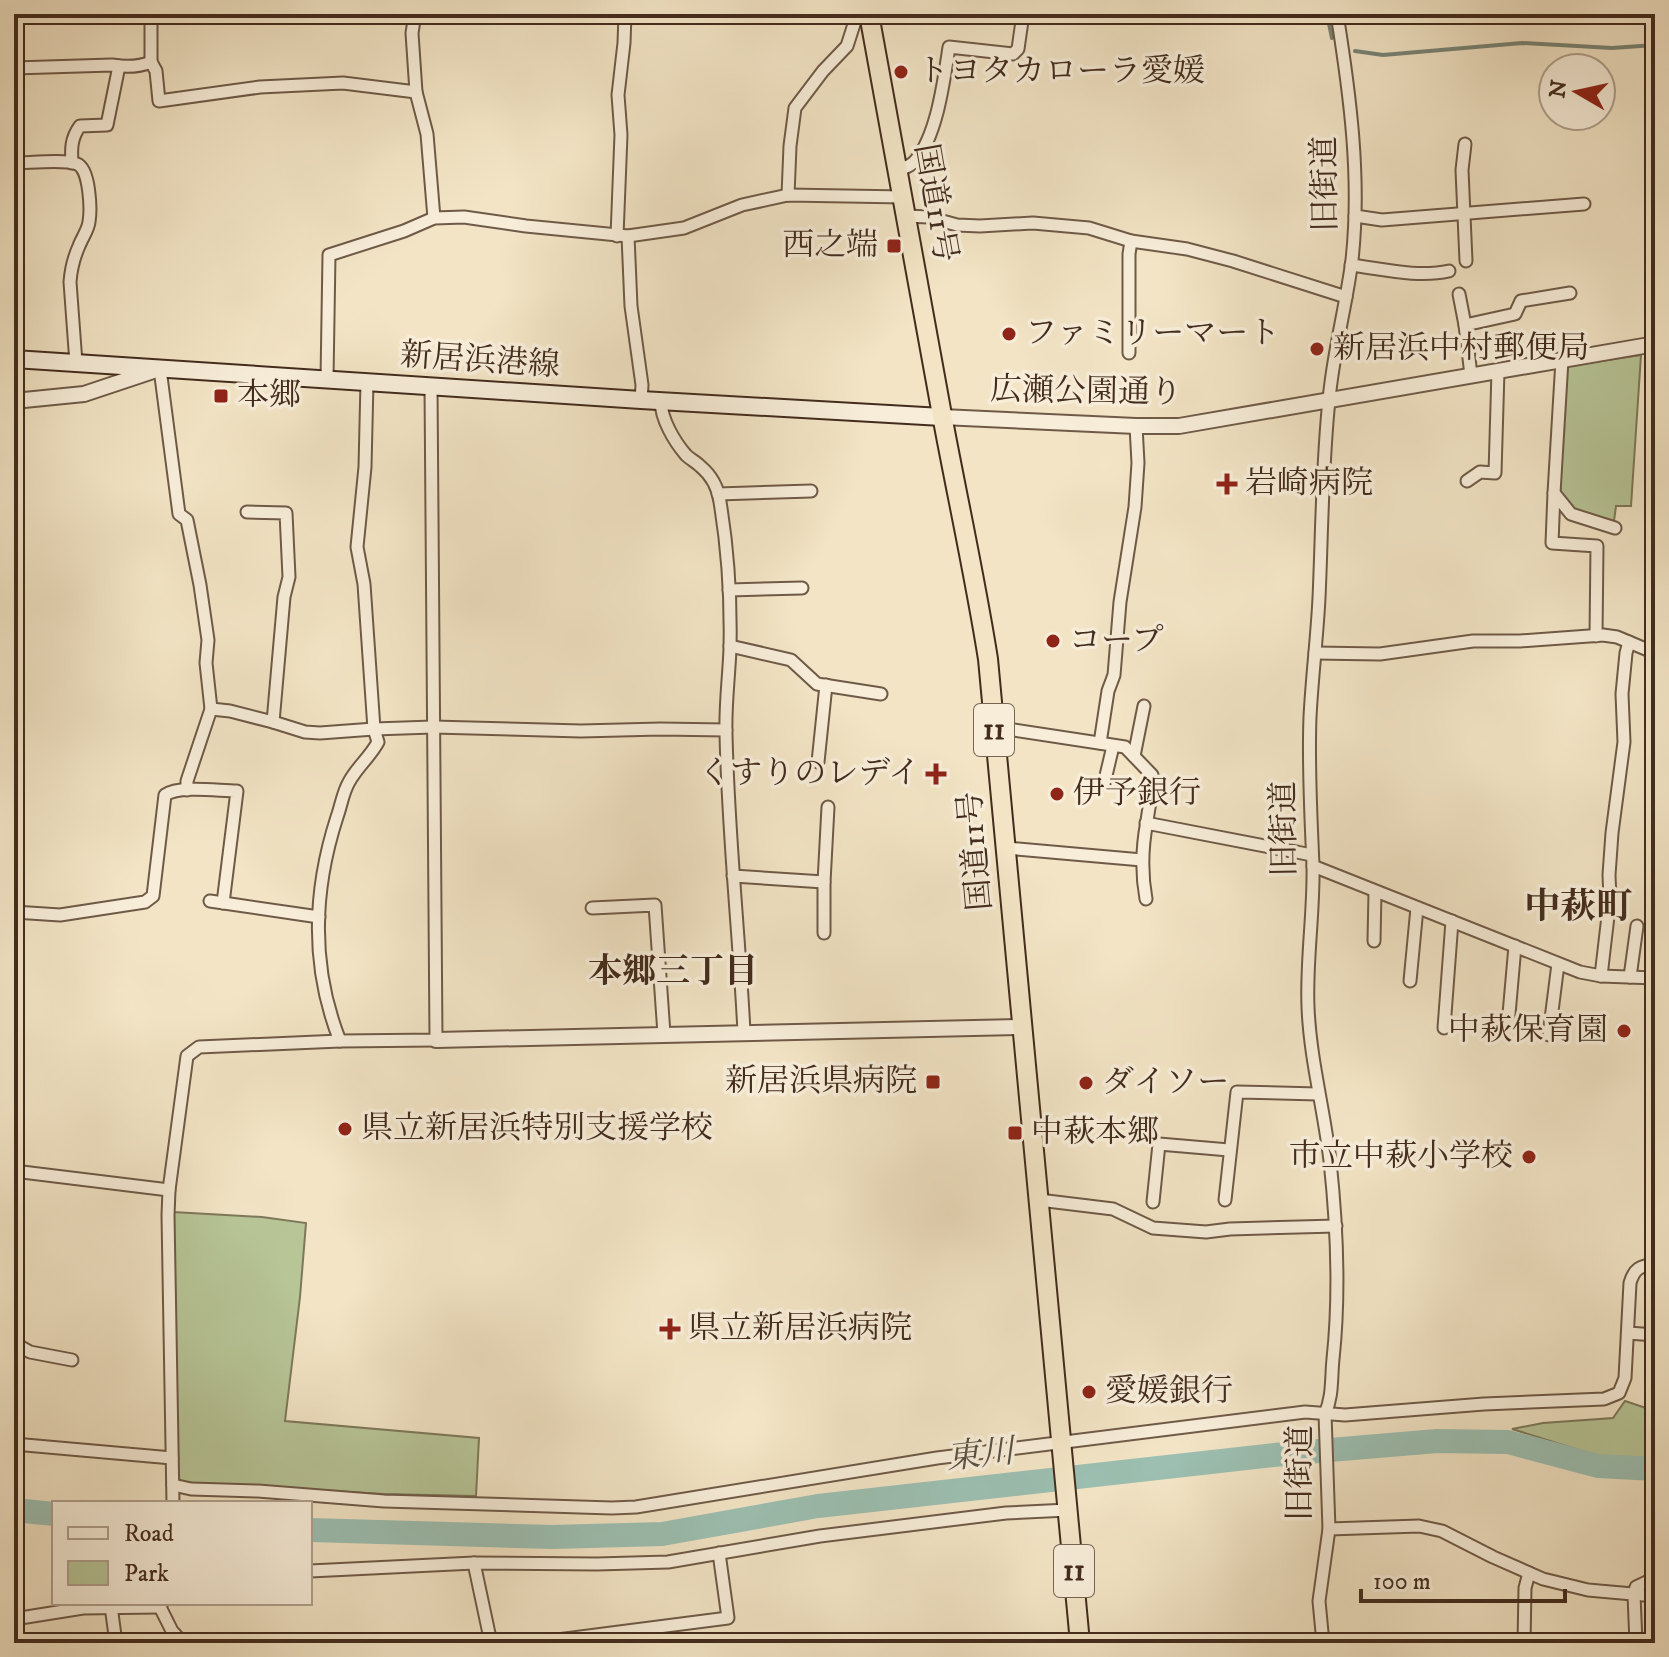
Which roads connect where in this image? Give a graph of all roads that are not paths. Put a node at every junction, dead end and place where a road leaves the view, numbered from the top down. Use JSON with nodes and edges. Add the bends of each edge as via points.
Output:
{"nodes":[{"id":1,"x":151,"y":14,"type":"edge"},
{"id":2,"x":415,"y":14,"type":"edge"},
{"id":3,"x":625,"y":14,"type":"edge"},
{"id":4,"x":859,"y":14,"type":"edge"},
{"id":5,"x":869,"y":14,"type":"edge"},
{"id":6,"x":1023,"y":14,"type":"edge"},
{"id":7,"x":1337,"y":14,"type":"edge"},
{"id":8,"x":151,"y":62,"type":"junction"},
{"id":9,"x":119,"y":66,"type":"junction"},
{"id":10,"x":14,"y":68,"type":"edge"},
{"id":11,"x":416,"y":92,"type":"junction"},
{"id":12,"x":1465,"y":144,"type":"dead end"},
{"id":13,"x":14,"y":163,"type":"edge"},
{"id":14,"x":72,"y":163,"type":"junction"},
{"id":15,"x":899,"y":170,"type":"junction"},
{"id":16,"x":788,"y":195,"type":"junction"},
{"id":17,"x":1584,"y":204,"type":"dead end"},
{"id":18,"x":905,"y":206,"type":"junction"},
{"id":19,"x":1463,"y":215,"type":"junction"},
{"id":20,"x":1355,"y":216,"type":"junction"},
{"id":21,"x":434,"y":218,"type":"junction"},
{"id":22,"x":622,"y":236,"type":"junction"},
{"id":23,"x":1131,"y":241,"type":"junction"},
{"id":24,"x":1466,"y":261,"type":"dead end"},
{"id":25,"x":1351,"y":265,"type":"junction"},
{"id":26,"x":1449,"y":271,"type":"dead end"},
{"id":27,"x":1570,"y":293,"type":"dead end"},
{"id":28,"x":1459,"y":294,"type":"dead end"},
{"id":29,"x":1346,"y":297,"type":"junction"},
{"id":30,"x":1465,"y":325,"type":"junction"},
{"id":31,"x":1655,"y":344,"type":"edge"},
{"id":32,"x":1129,"y":353,"type":"dead end"},
{"id":33,"x":14,"y":359,"type":"edge"},
{"id":34,"x":1562,"y":360,"type":"junction"},
{"id":35,"x":76,"y":363,"type":"junction"},
{"id":36,"x":160,"y":369,"type":"junction"},
{"id":37,"x":1498,"y":371,"type":"junction"},
{"id":38,"x":1471,"y":375,"type":"junction"},
{"id":39,"x":327,"y":379,"type":"junction"},
{"id":40,"x":367,"y":382,"type":"junction"},
{"id":41,"x":431,"y":386,"type":"junction"},
{"id":42,"x":1329,"y":399,"type":"junction"},
{"id":43,"x":641,"y":400,"type":"junction"},
{"id":44,"x":14,"y":401,"type":"edge"},
{"id":45,"x":661,"y":401,"type":"junction"},
{"id":46,"x":942,"y":417,"type":"junction"},
{"id":47,"x":1136,"y":426,"type":"junction"},
{"id":48,"x":1467,"y":481,"type":"dead end"},
{"id":49,"x":811,"y":491,"type":"dead end"},
{"id":50,"x":1554,"y":493,"type":"junction"},
{"id":51,"x":718,"y":494,"type":"junction"},
{"id":52,"x":247,"y":512,"type":"dead end"},
{"id":53,"x":1615,"y":528,"type":"dead end"},
{"id":54,"x":802,"y":588,"type":"dead end"},
{"id":55,"x":729,"y":590,"type":"junction"},
{"id":56,"x":1596,"y":636,"type":"junction"},
{"id":57,"x":1629,"y":642,"type":"junction"},
{"id":58,"x":730,"y":646,"type":"junction"},
{"id":59,"x":1315,"y":653,"type":"junction"},
{"id":60,"x":1655,"y":653,"type":"edge"},
{"id":61,"x":826,"y":685,"type":"junction"},
{"id":62,"x":881,"y":694,"type":"dead end"},
{"id":63,"x":1144,"y":706,"type":"dead end"},
{"id":64,"x":211,"y":709,"type":"junction"},
{"id":65,"x":273,"y":722,"type":"junction"},
{"id":66,"x":433,"y":727,"type":"junction"},
{"id":67,"x":994,"y":727,"type":"junction"},
{"id":68,"x":374,"y":729,"type":"junction"},
{"id":69,"x":726,"y":730,"type":"junction"},
{"id":70,"x":1100,"y":743,"type":"junction"},
{"id":71,"x":1113,"y":746,"type":"junction"},
{"id":72,"x":1134,"y":756,"type":"junction"},
{"id":73,"x":818,"y":762,"type":"dead end"},
{"id":74,"x":1104,"y":784,"type":"dead end"},
{"id":75,"x":187,"y":790,"type":"junction"},
{"id":76,"x":828,"y":807,"type":"dead end"},
{"id":77,"x":1146,"y":823,"type":"junction"},
{"id":78,"x":1006,"y":848,"type":"junction"},
{"id":79,"x":1142,"y":860,"type":"junction"},
{"id":80,"x":1312,"y":860,"type":"junction"},
{"id":81,"x":733,"y":876,"type":"junction"},
{"id":82,"x":824,"y":882,"type":"junction"},
{"id":83,"x":1375,"y":892,"type":"junction"},
{"id":84,"x":1146,"y":899,"type":"dead end"},
{"id":85,"x":592,"y":908,"type":"dead end"},
{"id":86,"x":1417,"y":908,"type":"junction"},
{"id":87,"x":14,"y":912,"type":"edge"},
{"id":88,"x":319,"y":917,"type":"junction"},
{"id":89,"x":1452,"y":921,"type":"junction"},
{"id":90,"x":1637,"y":926,"type":"dead end"},
{"id":91,"x":824,"y":933,"type":"dead end"},
{"id":92,"x":1374,"y":941,"type":"dead end"},
{"id":93,"x":1515,"y":946,"type":"junction"},
{"id":94,"x":1558,"y":964,"type":"junction"},
{"id":95,"x":1601,"y":976,"type":"junction"},
{"id":96,"x":1630,"y":977,"type":"junction"},
{"id":97,"x":1655,"y":978,"type":"edge"},
{"id":98,"x":1410,"y":981,"type":"dead end"},
{"id":99,"x":1509,"y":1014,"type":"dead end"},
{"id":100,"x":1022,"y":1027,"type":"junction"},
{"id":101,"x":1444,"y":1028,"type":"dead end"},
{"id":102,"x":744,"y":1032,"type":"junction"},
{"id":103,"x":664,"y":1034,"type":"junction"},
{"id":104,"x":1549,"y":1035,"type":"dead end"},
{"id":105,"x":436,"y":1040,"type":"junction"},
{"id":106,"x":340,"y":1041,"type":"junction"},
{"id":107,"x":1318,"y":1094,"type":"junction"},
{"id":108,"x":1229,"y":1150,"type":"junction"},
{"id":109,"x":14,"y":1171,"type":"edge"},
{"id":110,"x":169,"y":1190,"type":"junction"},
{"id":111,"x":1039,"y":1200,"type":"junction"},
{"id":112,"x":1225,"y":1200,"type":"dead end"},
{"id":113,"x":1153,"y":1202,"type":"dead end"},
{"id":114,"x":1336,"y":1226,"type":"junction"},
{"id":115,"x":1655,"y":1265,"type":"edge"},
{"id":116,"x":1628,"y":1333,"type":"junction"},
{"id":117,"x":1655,"y":1335,"type":"edge"},
{"id":118,"x":14,"y":1343,"type":"edge"},
{"id":119,"x":72,"y":1360,"type":"dead end"},
{"id":120,"x":1325,"y":1419,"type":"junction"},
{"id":121,"x":14,"y":1444,"type":"edge"},
{"id":122,"x":1062,"y":1449,"type":"junction"},
{"id":123,"x":172,"y":1458,"type":"junction"},
{"id":124,"x":174,"y":1493,"type":"edge"},
{"id":125,"x":1067,"y":1504,"type":"junction"},
{"id":126,"x":1329,"y":1529,"type":"junction"},
{"id":127,"x":719,"y":1553,"type":"junction"},
{"id":128,"x":474,"y":1563,"type":"junction"},
{"id":129,"x":312,"y":1571,"type":"edge"},
{"id":130,"x":1529,"y":1573,"type":"junction"},
{"id":131,"x":1655,"y":1578,"type":"edge"},
{"id":132,"x":1634,"y":1595,"type":"junction"},
{"id":133,"x":1655,"y":1596,"type":"edge"},
{"id":134,"x":161,"y":1605,"type":"edge"},
{"id":135,"x":111,"y":1606,"type":"junction"},
{"id":136,"x":14,"y":1619,"type":"edge"},
{"id":137,"x":116,"y":1643,"type":"edge"},
{"id":138,"x":183,"y":1643,"type":"edge"},
{"id":139,"x":491,"y":1643,"type":"edge"},
{"id":140,"x":534,"y":1643,"type":"edge"},
{"id":141,"x":1080,"y":1643,"type":"edge"},
{"id":142,"x":1323,"y":1643,"type":"edge"},
{"id":143,"x":1524,"y":1643,"type":"edge"},
{"id":144,"x":1636,"y":1643,"type":"edge"}],
"edges":[{"from":1,"to":8,"type":"street"},
{"from":2,"to":11,"type":"street"},
{"from":3,"to":22,"type":"street","via":[[618,95]]},
{"from":4,"to":16,"type":"street","via":[[847,46],[795,108]]},
{"from":5,"to":15,"type":"highway","name":"国道11号","number":"11"},
{"from":6,"to":15,"type":"street","via":[[1013,54],[949,47],[941,100],[925,146],[914,163]]},
{"from":7,"to":20,"type":"street","name":"旧街道","via":[[1356,172]]},
{"from":8,"to":9,"type":"street"},
{"from":8,"to":11,"type":"street","via":[[159,101],[260,87],[343,83]]},
{"from":9,"to":10,"type":"street"},
{"from":9,"to":14,"type":"street","via":[[107,125],[80,126]]},
{"from":11,"to":21,"type":"street","via":[[427,134]]},
{"from":12,"to":19,"type":"street"},
{"from":13,"to":14,"type":"street"},
{"from":14,"to":35,"type":"street","via":[[84,169],[89,202],[89,224],[71,270]]},
{"from":15,"to":18,"type":"highway","name":"国道11号","number":"11"},
{"from":16,"to":18,"type":"street"},
{"from":16,"to":22,"type":"street","via":[[742,205],[684,228]]},
{"from":17,"to":19,"type":"street"},
{"from":18,"to":23,"type":"street","via":[[957,225],[1059,224]]},
{"from":18,"to":46,"type":"highway","name":"国道11号","number":"11"},
{"from":19,"to":20,"type":"street","via":[[1382,220]]},
{"from":19,"to":24,"type":"street"},
{"from":20,"to":25,"type":"street","name":"旧街道"},
{"from":21,"to":22,"type":"street"},
{"from":21,"to":39,"type":"street","via":[[329,255]]},
{"from":22,"to":43,"type":"street"},
{"from":23,"to":29,"type":"street","via":[[1187,249]]},
{"from":23,"to":32,"type":"street"},
{"from":25,"to":26,"type":"street"},
{"from":25,"to":29,"type":"street","name":"旧街道"},
{"from":27,"to":30,"type":"street","via":[[1521,301],[1515,314]]},
{"from":28,"to":30,"type":"street"},
{"from":29,"to":42,"type":"street","name":"旧街道"},
{"from":30,"to":38,"type":"street"},
{"from":31,"to":34,"type":"street","name":"広瀬公園通り"},
{"from":33,"to":35,"type":"main road","name":"新居浜港線"},
{"from":34,"to":37,"type":"street","name":"広瀬公園通り"},
{"from":34,"to":50,"type":"street"},
{"from":35,"to":36,"type":"main road","name":"新居浜港線"},
{"from":36,"to":39,"type":"main road","name":"新居浜港線"},
{"from":36,"to":44,"type":"street","via":[[84,394]]},
{"from":36,"to":64,"type":"street","via":[[179,514],[187,520],[200,585]]},
{"from":37,"to":38,"type":"street","name":"広瀬公園通り"},
{"from":37,"to":48,"type":"street","via":[[1495,473],[1480,472]]},
{"from":38,"to":42,"type":"street","name":"広瀬公園通り"},
{"from":39,"to":40,"type":"main road","name":"新居浜港線"},
{"from":40,"to":41,"type":"main road","name":"新居浜港線"},
{"from":40,"to":68,"type":"street","via":[[357,547]]},
{"from":41,"to":43,"type":"main road","name":"新居浜港線"},
{"from":41,"to":66,"type":"street"},
{"from":42,"to":47,"type":"street","name":"広瀬公園通り","via":[[1179,426]]},
{"from":42,"to":59,"type":"street","name":"旧街道"},
{"from":43,"to":45,"type":"main road","name":"新居浜港線"},
{"from":45,"to":46,"type":"main road","name":"新居浜港線"},
{"from":45,"to":51,"type":"street","via":[[664,421]]},
{"from":46,"to":47,"type":"street","name":"広瀬公園通り"},
{"from":46,"to":67,"type":"highway","name":"国道11号","number":"11","via":[[978,596]]},
{"from":47,"to":70,"type":"street","via":[[1135,507]]},
{"from":49,"to":51,"type":"street"},
{"from":50,"to":53,"type":"street","via":[[1571,514]]},
{"from":50,"to":56,"type":"street","via":[[1552,543],[1597,546]]},
{"from":51,"to":55,"type":"street"},
{"from":52,"to":65,"type":"street","via":[[286,513],[289,577]]},
{"from":54,"to":55,"type":"street"},
{"from":55,"to":58,"type":"street"},
{"from":56,"to":57,"type":"street"},
{"from":56,"to":59,"type":"street","via":[[1463,642],[1380,654]]},
{"from":57,"to":60,"type":"street"},
{"from":57,"to":95,"type":"street"},
{"from":58,"to":61,"type":"street","via":[[791,660],[817,684]]},
{"from":58,"to":69,"type":"street"},
{"from":59,"to":80,"type":"street","name":"旧街道","via":[[1309,770]]},
{"from":61,"to":62,"type":"street"},
{"from":61,"to":73,"type":"street"},
{"from":63,"to":72,"type":"street"},
{"from":64,"to":65,"type":"street"},
{"from":64,"to":75,"type":"street"},
{"from":65,"to":68,"type":"street","via":[[305,732]]},
{"from":66,"to":68,"type":"street"},
{"from":66,"to":69,"type":"street"},
{"from":66,"to":105,"type":"street"},
{"from":67,"to":70,"type":"street"},
{"from":67,"to":78,"type":"highway","name":"国道11号","number":"11"},
{"from":68,"to":88,"type":"street","via":[[378,742],[349,783],[334,827],[323,865]]},
{"from":69,"to":81,"type":"street"},
{"from":70,"to":71,"type":"street"},
{"from":71,"to":72,"type":"street","via":[[1125,747]]},
{"from":71,"to":74,"type":"street"},
{"from":72,"to":77,"type":"street","via":[[1152,775]]},
{"from":75,"to":87,"type":"street","via":[[165,795],[153,896],[145,902],[60,915]]},
{"from":75,"to":88,"type":"street","via":[[237,791],[216,902]]},
{"from":76,"to":82,"type":"street"},
{"from":77,"to":79,"type":"street"},
{"from":77,"to":80,"type":"street"},
{"from":78,"to":79,"type":"street"},
{"from":78,"to":100,"type":"highway","name":"国道11号","number":"11"},
{"from":79,"to":84,"type":"street"},
{"from":80,"to":83,"type":"street"},
{"from":80,"to":107,"type":"street","name":"旧街道","via":[[1308,1001]]},
{"from":81,"to":82,"type":"street"},
{"from":81,"to":102,"type":"street"},
{"from":82,"to":91,"type":"street"},
{"from":83,"to":86,"type":"street"},
{"from":83,"to":92,"type":"street"},
{"from":85,"to":103,"type":"street","via":[[655,905]]},
{"from":86,"to":89,"type":"street"},
{"from":86,"to":98,"type":"street"},
{"from":88,"to":106,"type":"street","via":[[319,960]]},
{"from":89,"to":93,"type":"street"},
{"from":89,"to":101,"type":"street"},
{"from":90,"to":96,"type":"street"},
{"from":93,"to":94,"type":"street"},
{"from":93,"to":99,"type":"street"},
{"from":94,"to":95,"type":"street"},
{"from":94,"to":104,"type":"street"},
{"from":95,"to":96,"type":"street"},
{"from":96,"to":97,"type":"street"},
{"from":100,"to":102,"type":"street"},
{"from":100,"to":111,"type":"highway","name":"国道11号","number":"11"},
{"from":102,"to":103,"type":"street"},
{"from":103,"to":105,"type":"street"},
{"from":105,"to":106,"type":"street"},
{"from":106,"to":110,"type":"street","via":[[199,1047],[187,1056]]},
{"from":107,"to":108,"type":"street","via":[[1237,1092]]},
{"from":107,"to":114,"type":"street","name":"旧街道"},
{"from":108,"to":112,"type":"street"},
{"from":108,"to":113,"type":"street","via":[[1159,1144]]},
{"from":109,"to":110,"type":"street"},
{"from":110,"to":123,"type":"street"},
{"from":111,"to":114,"type":"street","via":[[1113,1209],[1153,1228],[1206,1232]]},
{"from":111,"to":122,"type":"highway","name":"国道11号","number":"11"},
{"from":114,"to":120,"type":"street","name":"旧街道","via":[[1334,1345]]},
{"from":115,"to":116,"type":"street","via":[[1641,1266],[1632,1276]]},
{"from":116,"to":117,"type":"street"},
{"from":116,"to":120,"type":"street","via":[[1623,1387],[1604,1399]]},
{"from":118,"to":119,"type":"street","via":[[30,1352]]},
{"from":120,"to":122,"type":"street","via":[[1305,1412]]},
{"from":120,"to":126,"type":"street","name":"旧街道"},
{"from":121,"to":123,"type":"street"},
{"from":122,"to":124,"type":"street","via":[[937,1458],[636,1507],[384,1501],[258,1491]]},
{"from":122,"to":125,"type":"highway","name":"国道11号","number":"11"},
{"from":123,"to":124,"type":"street"},
{"from":125,"to":127,"type":"street"},
{"from":125,"to":141,"type":"highway","name":"国道11号","number":"11"},
{"from":126,"to":130,"type":"street","via":[[1419,1526],[1442,1531]]},
{"from":126,"to":142,"type":"street","name":"旧街道","via":[[1319,1601]]},
{"from":127,"to":128,"type":"street","via":[[668,1562]]},
{"from":127,"to":140,"type":"street","via":[[728,1618]]},
{"from":128,"to":129,"type":"street"},
{"from":128,"to":139,"type":"street"},
{"from":130,"to":132,"type":"street","via":[[1588,1590]]},
{"from":130,"to":143,"type":"street"},
{"from":131,"to":132,"type":"street","via":[[1636,1587]]},
{"from":132,"to":133,"type":"street"},
{"from":132,"to":144,"type":"street"},
{"from":134,"to":135,"type":"street"},
{"from":134,"to":138,"type":"street"},
{"from":135,"to":136,"type":"street"},
{"from":135,"to":137,"type":"street"}]}
